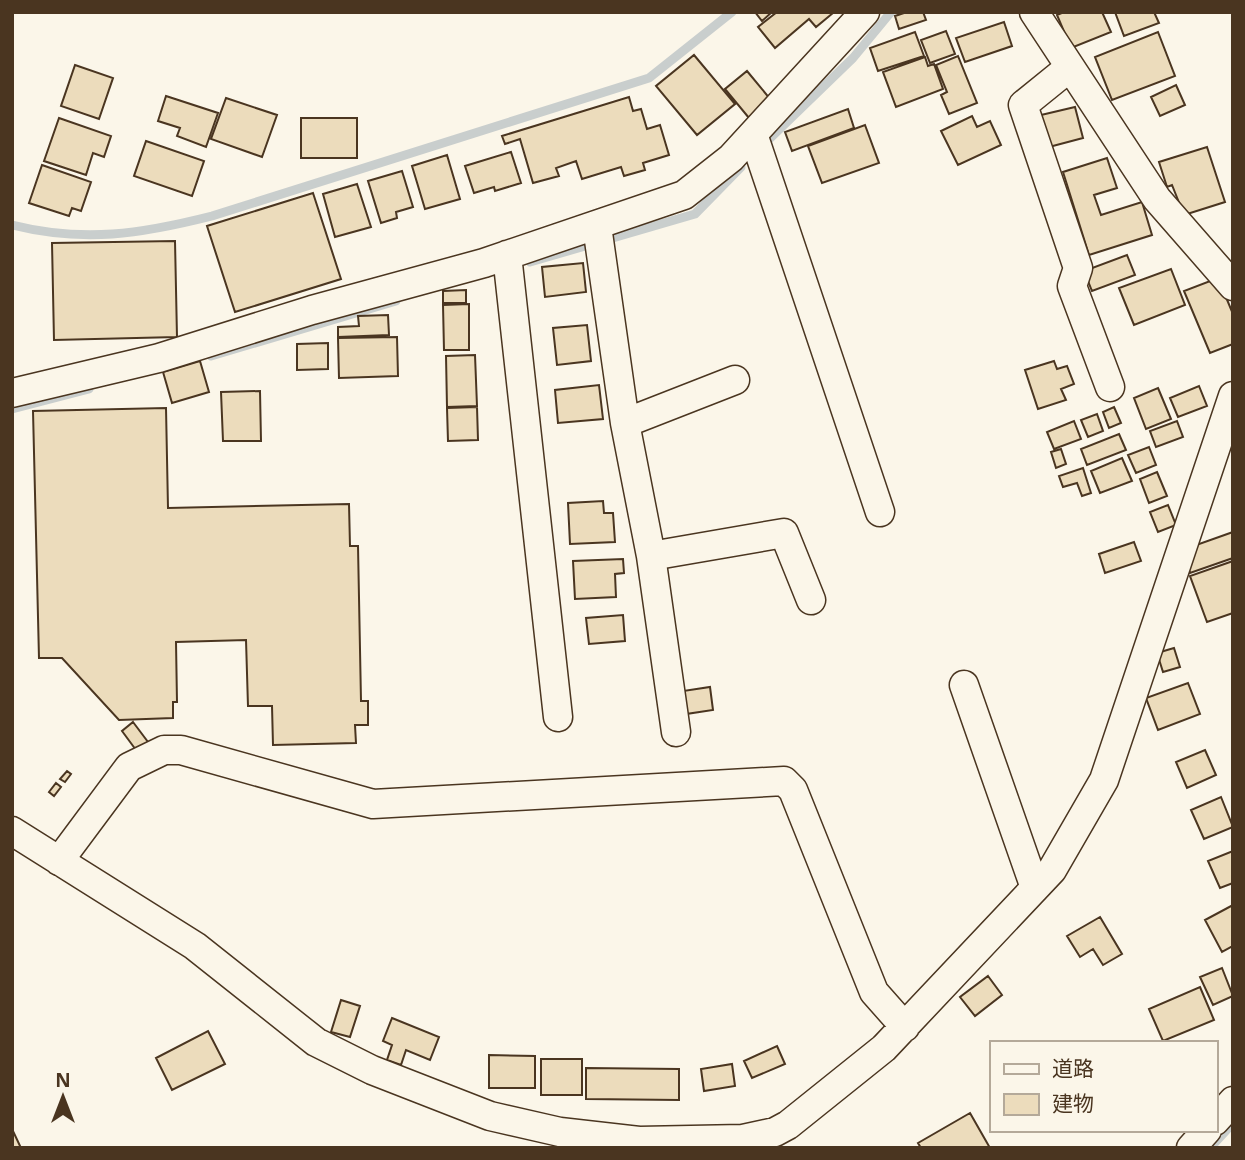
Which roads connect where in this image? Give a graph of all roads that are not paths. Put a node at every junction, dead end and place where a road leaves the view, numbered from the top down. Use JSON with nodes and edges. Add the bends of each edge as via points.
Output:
{"nodes":[{"id":1,"x":865,"y":12,"type":"edge"},
{"id":2,"x":1034,"y":12,"type":"edge"},
{"id":3,"x":1070,"y":67,"type":"junction"},
{"id":4,"x":757,"y":144,"type":"junction"},
{"id":5,"x":599,"y":236,"type":"junction"},
{"id":6,"x":508,"y":264,"type":"junction"},
{"id":7,"x":1233,"y":286,"type":"edge"},
{"id":8,"x":735,"y":380,"type":"dead end"},
{"id":9,"x":1110,"y":387,"type":"dead end"},
{"id":10,"x":12,"y":393,"type":"edge"},
{"id":11,"x":1233,"y":396,"type":"edge"},
{"id":12,"x":625,"y":423,"type":"junction"},
{"id":13,"x":880,"y":512,"type":"dead end"},
{"id":14,"x":652,"y":556,"type":"junction"},
{"id":15,"x":811,"y":600,"type":"dead end"},
{"id":16,"x":964,"y":685,"type":"dead end"},
{"id":17,"x":558,"y":717,"type":"dead end"},
{"id":18,"x":676,"y":733,"type":"dead end"},
{"id":19,"x":12,"y":831,"type":"edge"},
{"id":20,"x":60,"y":861,"type":"junction"},
{"id":21,"x":1035,"y":888,"type":"junction"},
{"id":22,"x":905,"y":1027,"type":"junction"},
{"id":23,"x":1233,"y":1101,"type":"edge"},
{"id":24,"x":1217,"y":1119,"type":"edge"},
{"id":25,"x":1205,"y":1132,"type":"edge"},
{"id":26,"x":1191,"y":1148,"type":"edge"}],
"edges":[{"from":1,"to":4,"type":"street"},
{"from":2,"to":3,"type":"street"},
{"from":3,"to":7,"type":"street","via":[[1157,198]]},
{"from":3,"to":9,"type":"street","via":[[1023,105],[1078,268],[1072,286]]},
{"from":4,"to":5,"type":"street","via":[[684,195]]},
{"from":4,"to":13,"type":"street"},
{"from":5,"to":6,"type":"street"},
{"from":5,"to":12,"type":"street"},
{"from":6,"to":10,"type":"street","via":[[312,310],[159,358]]},
{"from":6,"to":17,"type":"street"},
{"from":8,"to":12,"type":"street"},
{"from":11,"to":21,"type":"street","via":[[1104,780],[1052,870]]},
{"from":12,"to":14,"type":"street"},
{"from":14,"to":15,"type":"street","via":[[784,533]]},
{"from":14,"to":18,"type":"street"},
{"from":16,"to":21,"type":"street"},
{"from":19,"to":20,"type":"street"},
{"from":20,"to":22,"type":"street","via":[[195,946],[316,1042],[372,1070],[489,1116],[560,1132],[639,1141],[727,1140],[775,1132]]},
{"from":20,"to":22,"type":"street","via":[[129,767],[164,750],[181,750],[373,804],[784,781],[793,790],[874,992]]},
{"from":21,"to":22,"type":"street"},
{"from":23,"to":24,"type":"street"},
{"from":25,"to":26,"type":"street"}]}
